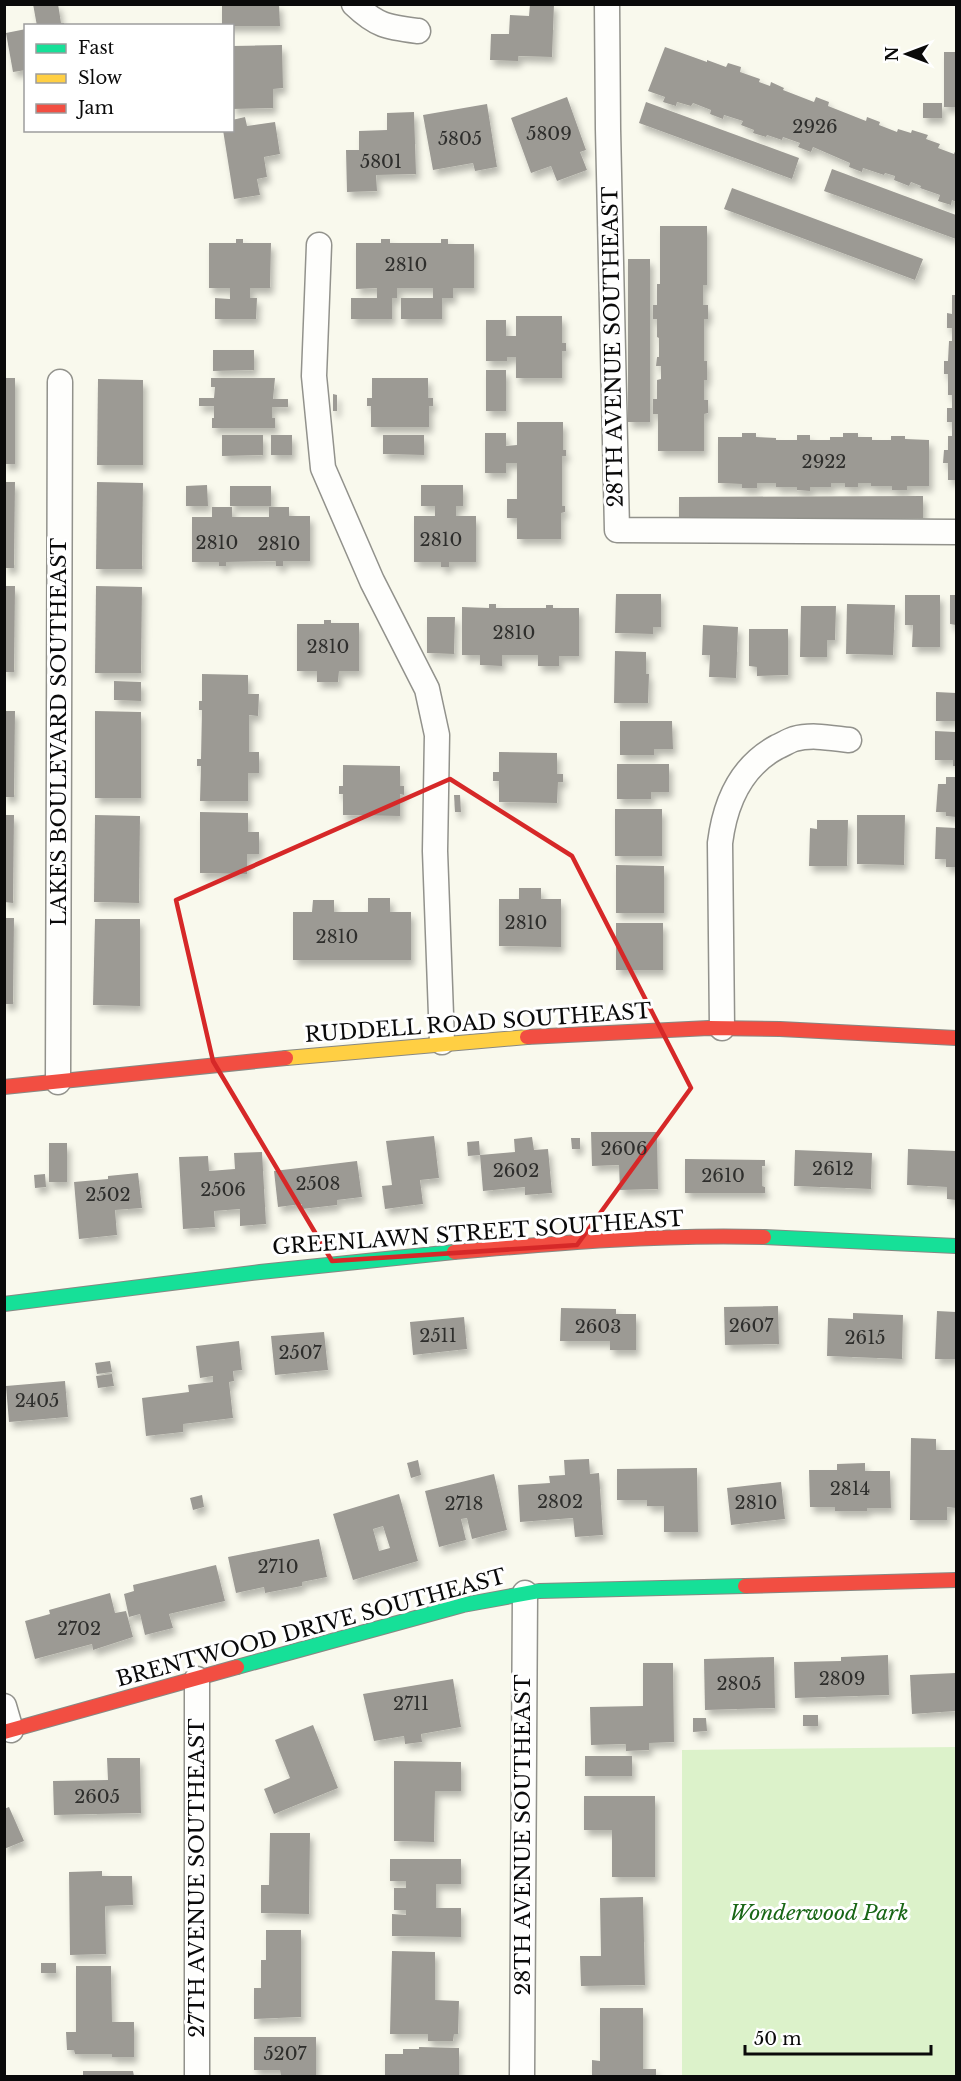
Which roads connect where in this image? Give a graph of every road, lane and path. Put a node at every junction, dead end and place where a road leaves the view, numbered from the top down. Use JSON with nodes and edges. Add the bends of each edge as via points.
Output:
{"nodes":[{"id":1,"x":354,"y":4,"type":"edge"},
{"id":2,"x":608,"y":4,"type":"edge"},
{"id":3,"x":418,"y":31,"type":"dead end"},
{"id":4,"x":319,"y":245,"type":"dead end"},
{"id":5,"x":60,"y":382,"type":"dead end"},
{"id":6,"x":957,"y":532,"type":"edge"},
{"id":7,"x":849,"y":740,"type":"dead end"},
{"id":8,"x":722,"y":1029,"type":"junction"},
{"id":9,"x":957,"y":1038,"type":"edge"},
{"id":10,"x":442,"y":1042,"type":"junction"},
{"id":11,"x":58,"y":1082,"type":"junction"},
{"id":12,"x":4,"y":1087,"type":"edge"},
{"id":13,"x":957,"y":1246,"type":"edge"},
{"id":14,"x":4,"y":1304,"type":"edge"},
{"id":15,"x":957,"y":1580,"type":"edge"},
{"id":16,"x":525,"y":1593,"type":"junction"},
{"id":17,"x":198,"y":1679,"type":"junction"},
{"id":18,"x":4,"y":1706,"type":"edge"},
{"id":19,"x":8,"y":1731,"type":"edge"},
{"id":20,"x":197,"y":2076,"type":"edge"},
{"id":21,"x":522,"y":2076,"type":"edge"}],
"edges":[{"from":1,"to":3,"type":"street","via":[[371,20],[392,28]]},
{"from":2,"to":6,"type":"street","name":"28TH AVENUE SOUTHEAST","via":[[617,530]]},
{"from":4,"to":10,"type":"street","via":[[314,376],[323,468],[372,581],[428,689],[437,735],[435,850]]},
{"from":5,"to":11,"type":"street","name":"LAKES BOULEVARD SOUTHEAST"},
{"from":7,"to":8,"type":"street","via":[[816,736],[793,739],[749,768],[733,792],[723,817],[720,843]]},
{"from":8,"to":9,"type":"street","name":"RUDDELL ROAD SOUTHEAST"},
{"from":8,"to":10,"type":"street","name":"RUDDELL ROAD SOUTHEAST"},
{"from":10,"to":11,"type":"street","name":"RUDDELL ROAD SOUTHEAST"},
{"from":11,"to":12,"type":"street","name":"RUDDELL ROAD SOUTHEAST"},
{"from":13,"to":14,"type":"street","name":"GREENLAWN STREET SOUTHEAST","via":[[790,1237],[552,1244],[240,1272]]},
{"from":15,"to":16,"type":"street","name":"BRENTWOOD DRIVE SOUTHEAST"},
{"from":16,"to":17,"type":"street","name":"BRENTWOOD DRIVE SOUTHEAST","via":[[463,1605]]},
{"from":16,"to":21,"type":"street","name":"28TH AVENUE SOUTHEAST"},
{"from":17,"to":19,"type":"street","name":"BRENTWOOD DRIVE SOUTHEAST"},
{"from":17,"to":20,"type":"street","name":"27TH AVENUE SOUTHEAST"},
{"from":18,"to":19,"type":"street"}]}
